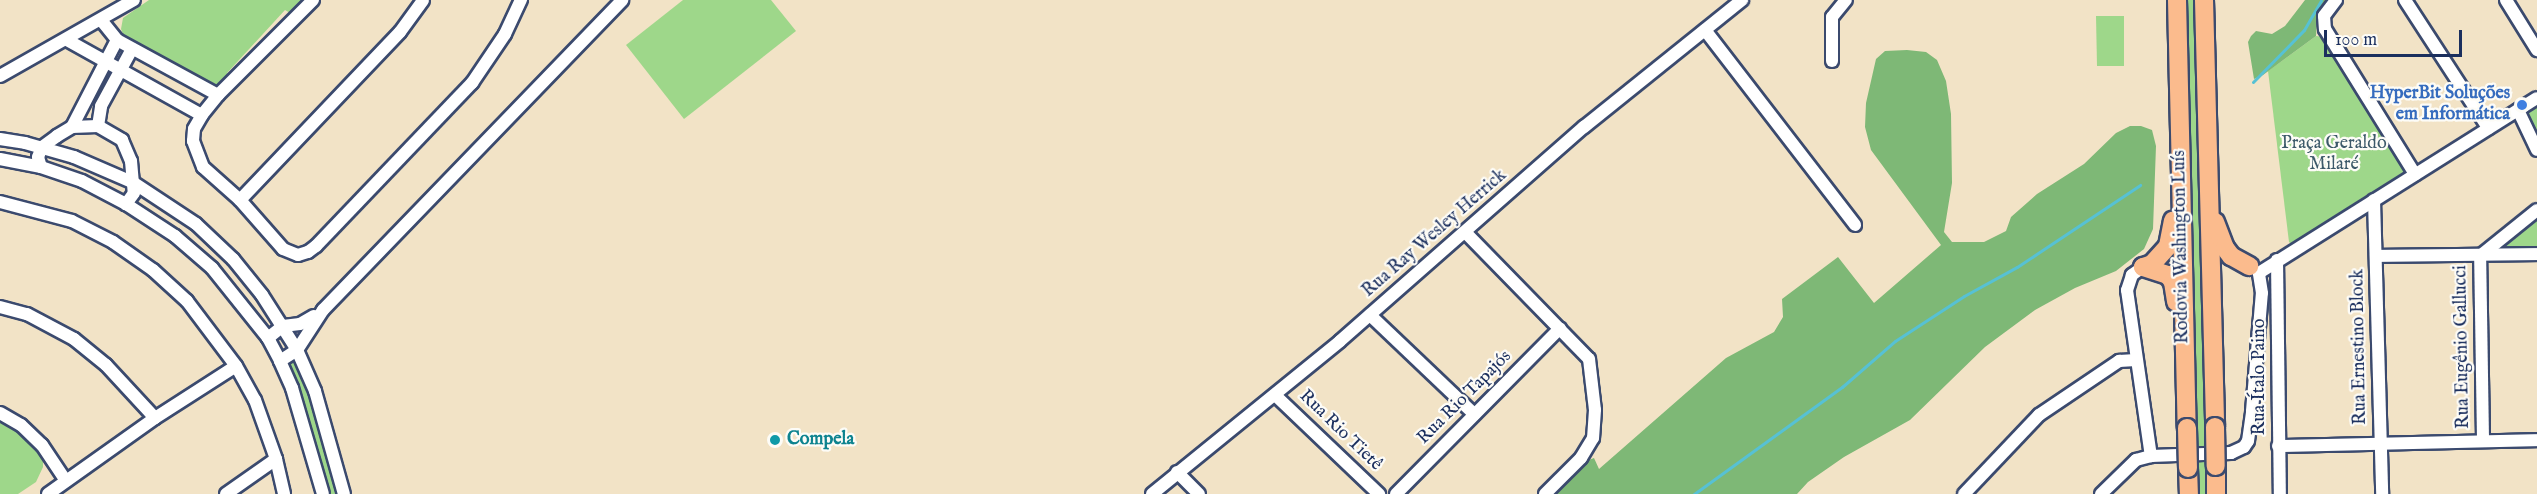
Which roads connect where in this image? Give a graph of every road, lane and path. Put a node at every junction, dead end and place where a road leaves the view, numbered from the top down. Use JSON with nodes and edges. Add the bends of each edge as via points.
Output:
{"nodes":[{"id":1,"x":134,"y":0,"type":"edge"},
{"id":2,"x":313,"y":0,"type":"edge"},
{"id":3,"x":423,"y":0,"type":"edge"},
{"id":4,"x":521,"y":0,"type":"edge"},
{"id":5,"x":622,"y":0,"type":"edge"},
{"id":6,"x":1742,"y":0,"type":"edge"},
{"id":7,"x":1846,"y":0,"type":"edge"},
{"id":8,"x":2177,"y":0,"type":"edge"},
{"id":9,"x":2204,"y":0,"type":"edge"},
{"id":10,"x":2337,"y":0,"type":"edge"},
{"id":11,"x":2405,"y":0,"type":"edge"},
{"id":12,"x":2505,"y":0,"type":"edge"},
{"id":13,"x":100,"y":20,"type":"junction"},
{"id":14,"x":1704,"y":30,"type":"junction"},
{"id":15,"x":67,"y":40,"type":"junction"},
{"id":16,"x":117,"y":40,"type":"junction"},
{"id":17,"x":132,"y":49,"type":"junction"},
{"id":18,"x":2537,"y":50,"type":"edge"},
{"id":19,"x":104,"y":61,"type":"junction"},
{"id":20,"x":1832,"y":61,"type":"dead end"},
{"id":21,"x":121,"y":70,"type":"junction"},
{"id":22,"x":0,"y":76,"type":"edge"},
{"id":23,"x":218,"y":95,"type":"junction"},
{"id":24,"x":2537,"y":98,"type":"edge"},
{"id":25,"x":2518,"y":110,"type":"junction"},
{"id":26,"x":202,"y":115,"type":"junction"},
{"id":27,"x":98,"y":126,"type":"junction"},
{"id":28,"x":72,"y":127,"type":"junction"},
{"id":29,"x":2488,"y":128,"type":"junction"},
{"id":30,"x":0,"y":139,"type":"edge"},
{"id":31,"x":42,"y":147,"type":"junction"},
{"id":32,"x":2537,"y":150,"type":"edge"},
{"id":33,"x":0,"y":159,"type":"edge"},
{"id":34,"x":2208,"y":165,"type":"junction"},
{"id":35,"x":41,"y":167,"type":"junction"},
{"id":36,"x":2182,"y":174,"type":"junction"},
{"id":37,"x":2415,"y":174,"type":"junction"},
{"id":38,"x":134,"y":183,"type":"junction"},
{"id":39,"x":240,"y":200,"type":"junction"},
{"id":40,"x":2374,"y":200,"type":"junction"},
{"id":41,"x":0,"y":202,"type":"edge"},
{"id":42,"x":126,"y":204,"type":"junction"},
{"id":43,"x":2537,"y":210,"type":"edge"},
{"id":44,"x":1855,"y":225,"type":"dead end"},
{"id":45,"x":1465,"y":232,"type":"junction"},
{"id":46,"x":2537,"y":254,"type":"edge"},
{"id":47,"x":2376,"y":256,"type":"junction"},
{"id":48,"x":2480,"y":256,"type":"junction"},
{"id":49,"x":2277,"y":260,"type":"junction"},
{"id":50,"x":2143,"y":267,"type":"junction"},
{"id":51,"x":2254,"y":269,"type":"junction"},
{"id":52,"x":0,"y":307,"type":"edge"},
{"id":53,"x":323,"y":310,"type":"junction"},
{"id":54,"x":1370,"y":315,"type":"junction"},
{"id":55,"x":283,"y":326,"type":"junction"},
{"id":56,"x":1560,"y":328,"type":"junction"},
{"id":57,"x":268,"y":338,"type":"junction"},
{"id":58,"x":2213,"y":344,"type":"junction"},
{"id":59,"x":2183,"y":345,"type":"junction"},
{"id":60,"x":297,"y":350,"type":"junction"},
{"id":61,"x":2136,"y":360,"type":"junction"},
{"id":62,"x":280,"y":361,"type":"junction"},
{"id":63,"x":236,"y":366,"type":"junction"},
{"id":64,"x":1275,"y":395,"type":"junction"},
{"id":65,"x":0,"y":412,"type":"edge"},
{"id":66,"x":1474,"y":414,"type":"junction"},
{"id":67,"x":155,"y":418,"type":"junction"},
{"id":68,"x":2483,"y":440,"type":"junction"},
{"id":69,"x":2537,"y":440,"type":"edge"},
{"id":70,"x":2380,"y":444,"type":"junction"},
{"id":71,"x":2278,"y":446,"type":"junction"},
{"id":72,"x":2151,"y":456,"type":"junction"},
{"id":73,"x":276,"y":459,"type":"junction"},
{"id":74,"x":1177,"y":472,"type":"junction"},
{"id":75,"x":66,"y":481,"type":"junction"},
{"id":76,"x":48,"y":494,"type":"edge"},
{"id":77,"x":226,"y":494,"type":"edge"},
{"id":78,"x":284,"y":494,"type":"edge"},
{"id":79,"x":323,"y":494,"type":"edge"},
{"id":80,"x":344,"y":494,"type":"edge"},
{"id":81,"x":1152,"y":494,"type":"edge"},
{"id":82,"x":1199,"y":494,"type":"edge"},
{"id":83,"x":1379,"y":494,"type":"edge"},
{"id":84,"x":1396,"y":494,"type":"edge"},
{"id":85,"x":1545,"y":494,"type":"edge"},
{"id":86,"x":1964,"y":494,"type":"edge"},
{"id":87,"x":2102,"y":494,"type":"edge"},
{"id":88,"x":2189,"y":494,"type":"edge"},
{"id":89,"x":2216,"y":494,"type":"edge"},
{"id":90,"x":2280,"y":494,"type":"edge"},
{"id":91,"x":2382,"y":494,"type":"edge"}],
"edges":[{"from":1,"to":13,"type":"street"},
{"from":2,"to":23,"type":"street"},
{"from":3,"to":39,"type":"street","via":[[400,33]]},
{"from":4,"to":39,"type":"street","via":[[505,34],[472,83],[312,250],[298,255],[283,249]]},
{"from":5,"to":53,"type":"street"},
{"from":6,"to":14,"type":"street","name":"Rua Ray Wesley Herrick"},
{"from":7,"to":20,"type":"street","via":[[1832,16]]},
{"from":8,"to":36,"type":"highway","name":"Rodovia Washington Luís"},
{"from":9,"to":34,"type":"highway","name":"Rodovia Washington Luís"},
{"from":10,"to":37,"type":"street","via":[[2324,16],[2327,33]]},
{"from":11,"to":29,"type":"street"},
{"from":12,"to":18,"type":"street"},
{"from":13,"to":15,"type":"street"},
{"from":13,"to":16,"type":"street"},
{"from":14,"to":44,"type":"street"},
{"from":14,"to":45,"type":"street","name":"Rua Ray Wesley Herrick","via":[[1584,127]]},
{"from":15,"to":19,"type":"street"},
{"from":15,"to":22,"type":"street"},
{"from":16,"to":17,"type":"street"},
{"from":16,"to":19,"type":"street"},
{"from":17,"to":21,"type":"street"},
{"from":17,"to":23,"type":"street"},
{"from":19,"to":21,"type":"street"},
{"from":19,"to":28,"type":"street"},
{"from":21,"to":26,"type":"street"},
{"from":21,"to":27,"type":"street","via":[[101,106]]},
{"from":23,"to":26,"type":"street"},
{"from":24,"to":25,"type":"street"},
{"from":25,"to":29,"type":"street"},
{"from":25,"to":32,"type":"street"},
{"from":26,"to":39,"type":"street","via":[[194,129],[196,154],[202,167]]},
{"from":27,"to":28,"type":"street"},
{"from":27,"to":38,"type":"street","via":[[122,140],[131,161]]},
{"from":28,"to":31,"type":"street"},
{"from":29,"to":37,"type":"street"},
{"from":30,"to":31,"type":"street"},
{"from":31,"to":35,"type":"street","via":[[38,157]]},
{"from":31,"to":38,"type":"street","via":[[95,164]]},
{"from":33,"to":35,"type":"street"},
{"from":34,"to":51,"type":"highway","via":[[2218,235],[2231,256]]},
{"from":34,"to":58,"type":"highway","name":"Rodovia Washington Luís"},
{"from":35,"to":42,"type":"street","via":[[82,181]]},
{"from":36,"to":50,"type":"highway","via":[[2168,246],[2152,264]]},
{"from":36,"to":59,"type":"highway","name":"Rodovia Washington Luís"},
{"from":37,"to":40,"type":"street"},
{"from":38,"to":42,"type":"street","via":[[134,194]]},
{"from":38,"to":55,"type":"street","via":[[196,224],[233,259]]},
{"from":40,"to":47,"type":"street","name":"Rua Ernestino Block"},
{"from":40,"to":49,"type":"street"},
{"from":41,"to":63,"type":"street","via":[[72,221],[138,258],[186,301]]},
{"from":42,"to":57,"type":"street","via":[[175,236],[212,268]]},
{"from":43,"to":48,"type":"street","name":"Rua Eugênio Gallucci"},
{"from":45,"to":54,"type":"street","name":"Rua Ray Wesley Herrick"},
{"from":45,"to":56,"type":"street"},
{"from":46,"to":48,"type":"street"},
{"from":47,"to":48,"type":"street"},
{"from":47,"to":70,"type":"street","name":"Rua Ernestino Block"},
{"from":48,"to":68,"type":"street","name":"Rua Eugênio Gallucci"},
{"from":49,"to":51,"type":"street"},
{"from":49,"to":71,"type":"street","name":"Rua Ítalo Paino"},
{"from":50,"to":59,"type":"highway","via":[[2168,275],[2173,282]]},
{"from":50,"to":61,"type":"street","via":[[2132,275],[2127,290]]},
{"from":51,"to":58,"type":"highway","via":[[2229,269],[2218,278]]},
{"from":51,"to":72,"type":"street","via":[[2262,293],[2248,441],[2232,453]]},
{"from":52,"to":67,"type":"street","via":[[27,314],[74,339],[106,365]]},
{"from":53,"to":55,"type":"street","via":[[300,324]]},
{"from":53,"to":60,"type":"street"},
{"from":54,"to":64,"type":"street","name":"Rua Ray Wesley Herrick"},
{"from":54,"to":66,"type":"street"},
{"from":55,"to":57,"type":"street"},
{"from":55,"to":60,"type":"street"},
{"from":56,"to":66,"type":"street","name":"Rua Rio Tapajós"},
{"from":56,"to":85,"type":"street","via":[[1589,359],[1595,410],[1593,438],[1581,458]]},
{"from":57,"to":62,"type":"street"},
{"from":58,"to":89,"type":"highway","name":"Rodovia Washington Luís","bridge":true},
{"from":59,"to":88,"type":"highway","name":"Rodovia Washington Luís","bridge":true},
{"from":60,"to":62,"type":"street"},
{"from":60,"to":80,"type":"street","via":[[315,391]]},
{"from":61,"to":72,"type":"street"},
{"from":61,"to":86,"type":"street","via":[[2120,361],[2039,416]]},
{"from":62,"to":79,"type":"street","via":[[292,388]]},
{"from":63,"to":67,"type":"street"},
{"from":63,"to":73,"type":"street","via":[[255,400]]},
{"from":64,"to":74,"type":"street","name":"Rua Ray Wesley Herrick"},
{"from":64,"to":83,"type":"street","name":"Rua Rio Tietê"},
{"from":65,"to":75,"type":"street","via":[[42,445]]},
{"from":66,"to":84,"type":"street","name":"Rua Rio Tapajós"},
{"from":67,"to":75,"type":"street"},
{"from":68,"to":69,"type":"street"},
{"from":68,"to":70,"type":"street"},
{"from":70,"to":71,"type":"street"},
{"from":70,"to":91,"type":"street","name":"Rua Ernestino Block"},
{"from":71,"to":90,"type":"street","name":"Rua Ítalo Paino"},
{"from":72,"to":87,"type":"street","via":[[2136,460]]},
{"from":73,"to":77,"type":"street"},
{"from":73,"to":78,"type":"street"},
{"from":74,"to":81,"type":"street","name":"Rua Ray Wesley Herrick"},
{"from":74,"to":82,"type":"street"},
{"from":75,"to":76,"type":"street"}]}
